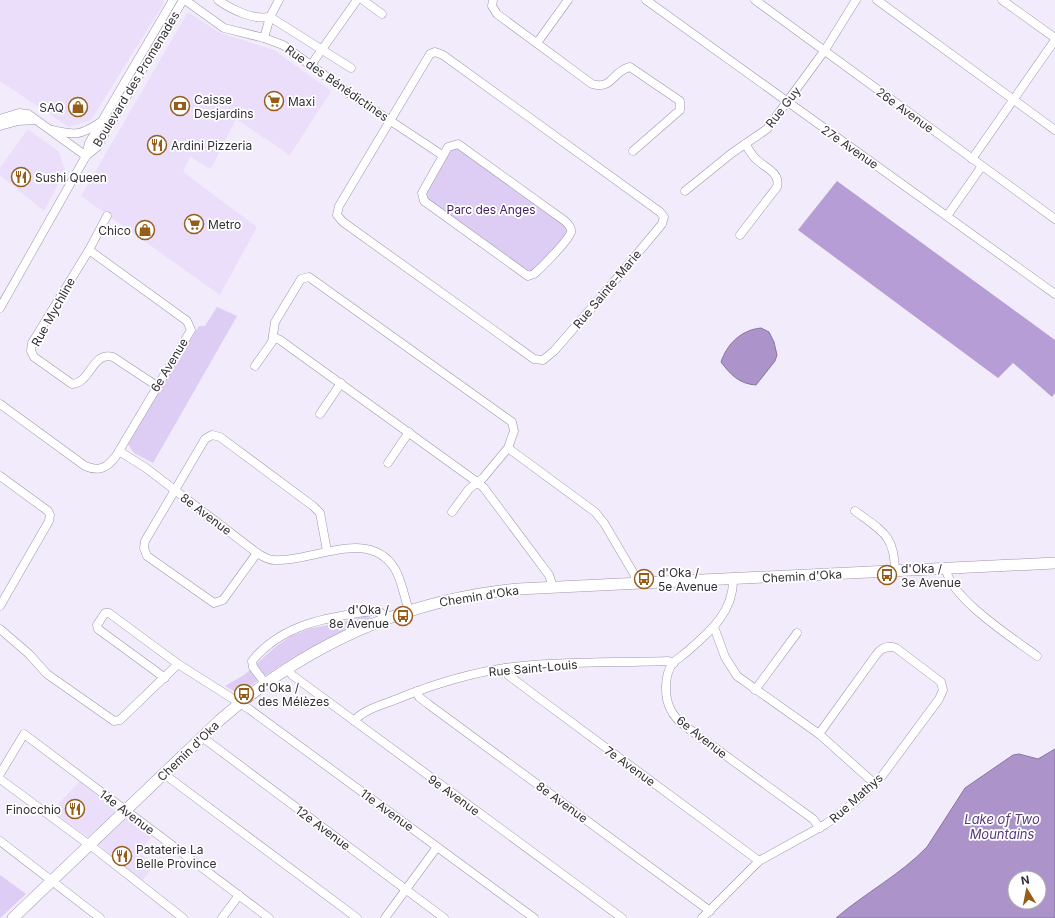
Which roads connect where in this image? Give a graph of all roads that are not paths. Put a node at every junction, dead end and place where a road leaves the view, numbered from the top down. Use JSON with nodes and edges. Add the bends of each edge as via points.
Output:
{"nodes":[{"id":1,"x":173,"y":0,"type":"edge"},
{"id":2,"x":184,"y":0,"type":"edge"},
{"id":3,"x":218,"y":0,"type":"edge"},
{"id":4,"x":279,"y":0,"type":"edge"},
{"id":5,"x":357,"y":0,"type":"edge"},
{"id":6,"x":363,"y":0,"type":"edge"},
{"id":7,"x":494,"y":0,"type":"edge"},
{"id":8,"x":568,"y":0,"type":"edge"},
{"id":9,"x":646,"y":0,"type":"edge"},
{"id":10,"x":755,"y":0,"type":"edge"},
{"id":11,"x":856,"y":0,"type":"edge"},
{"id":12,"x":877,"y":0,"type":"edge"},
{"id":13,"x":1002,"y":0,"type":"edge"},
{"id":14,"x":382,"y":14,"type":"dead end"},
{"id":15,"x":270,"y":16,"type":"junction"},
{"id":16,"x":264,"y":38,"type":"junction"},
{"id":17,"x":1055,"y":39,"type":"edge"},
{"id":18,"x":537,"y":43,"type":"junction"},
{"id":19,"x":322,"y":50,"type":"junction"},
{"id":20,"x":825,"y":50,"type":"junction"},
{"id":21,"x":311,"y":65,"type":"junction"},
{"id":22,"x":350,"y":68,"type":"dead end"},
{"id":23,"x":1014,"y":100,"type":"junction"},
{"id":24,"x":787,"y":102,"type":"junction"},
{"id":25,"x":0,"y":119,"type":"edge"},
{"id":26,"x":35,"y":120,"type":"junction"},
{"id":27,"x":102,"y":120,"type":"junction"},
{"id":28,"x":390,"y":121,"type":"junction"},
{"id":29,"x":0,"y":126,"type":"edge"},
{"id":30,"x":48,"y":129,"type":"junction"},
{"id":31,"x":1055,"y":130,"type":"edge"},
{"id":32,"x":745,"y":144,"type":"junction"},
{"id":33,"x":633,"y":151,"type":"dead end"},
{"id":34,"x":442,"y":154,"type":"junction"},
{"id":35,"x":86,"y":156,"type":"junction"},
{"id":36,"x":972,"y":159,"type":"junction"},
{"id":37,"x":982,"y":166,"type":"junction"},
{"id":38,"x":685,"y":191,"type":"dead end"},
{"id":39,"x":107,"y":216,"type":"dead end"},
{"id":40,"x":947,"y":216,"type":"junction"},
{"id":41,"x":1055,"y":219,"type":"edge"},
{"id":42,"x":740,"y":235,"type":"dead end"},
{"id":43,"x":89,"y":250,"type":"junction"},
{"id":44,"x":1055,"y":294,"type":"edge"},
{"id":45,"x":0,"y":308,"type":"edge"},
{"id":46,"x":273,"y":338,"type":"junction"},
{"id":47,"x":255,"y":366,"type":"dead end"},
{"id":48,"x":341,"y":383,"type":"junction"},
{"id":49,"x":157,"y":386,"type":"junction"},
{"id":50,"x":0,"y":404,"type":"edge"},
{"id":51,"x":320,"y":414,"type":"dead end"},
{"id":52,"x":408,"y":432,"type":"junction"},
{"id":53,"x":508,"y":448,"type":"junction"},
{"id":54,"x":119,"y":451,"type":"junction"},
{"id":55,"x":388,"y":462,"type":"dead end"},
{"id":56,"x":0,"y":476,"type":"edge"},
{"id":57,"x":477,"y":482,"type":"junction"},
{"id":58,"x":175,"y":490,"type":"junction"},
{"id":59,"x":855,"y":511,"type":"dead end"},
{"id":60,"x":452,"y":512,"type":"dead end"},
{"id":61,"x":327,"y":552,"type":"junction"},
{"id":62,"x":257,"y":553,"type":"junction"},
{"id":63,"x":1055,"y":563,"type":"edge"},
{"id":64,"x":946,"y":570,"type":"junction"},
{"id":65,"x":895,"y":572,"type":"junction"},
{"id":66,"x":733,"y":579,"type":"junction"},
{"id":67,"x":636,"y":583,"type":"junction"},
{"id":68,"x":553,"y":587,"type":"junction"},
{"id":69,"x":0,"y":606,"type":"edge"},
{"id":70,"x":409,"y":610,"type":"junction"},
{"id":71,"x":385,"y":618,"type":"junction"},
{"id":72,"x":714,"y":628,"type":"junction"},
{"id":73,"x":0,"y":629,"type":"edge"},
{"id":74,"x":797,"y":633,"type":"dead end"},
{"id":75,"x":1037,"y":656,"type":"dead end"},
{"id":76,"x":674,"y":663,"type":"junction"},
{"id":77,"x":178,"y":664,"type":"junction"},
{"id":78,"x":287,"y":668,"type":"junction"},
{"id":79,"x":505,"y":668,"type":"junction"},
{"id":80,"x":165,"y":678,"type":"junction"},
{"id":81,"x":265,"y":683,"type":"junction"},
{"id":82,"x":755,"y":690,"type":"junction"},
{"id":83,"x":417,"y":691,"type":"junction"},
{"id":84,"x":240,"y":703,"type":"junction"},
{"id":85,"x":354,"y":721,"type":"junction"},
{"id":86,"x":819,"y":734,"type":"junction"},
{"id":87,"x":202,"y":737,"type":"junction"},
{"id":88,"x":0,"y":774,"type":"edge"},
{"id":89,"x":164,"y":774,"type":"junction"},
{"id":90,"x":0,"y":779,"type":"edge"},
{"id":91,"x":874,"y":783,"type":"junction"},
{"id":92,"x":126,"y":811,"type":"junction"},
{"id":93,"x":820,"y":828,"type":"junction"},
{"id":94,"x":0,"y":841,"type":"edge"},
{"id":95,"x":89,"y":845,"type":"junction"},
{"id":96,"x":437,"y":847,"type":"junction"},
{"id":97,"x":759,"y":861,"type":"junction"},
{"id":98,"x":51,"y":881,"type":"junction"},
{"id":99,"x":406,"y":890,"type":"junction"},
{"id":100,"x":239,"y":896,"type":"junction"},
{"id":101,"x":710,"y":911,"type":"junction"},
{"id":102,"x":14,"y":918,"type":"edge"},
{"id":103,"x":100,"y":918,"type":"edge"},
{"id":104,"x":184,"y":918,"type":"edge"},
{"id":105,"x":222,"y":918,"type":"edge"},
{"id":106,"x":269,"y":918,"type":"edge"},
{"id":107,"x":357,"y":918,"type":"edge"},
{"id":108,"x":385,"y":918,"type":"edge"},
{"id":109,"x":444,"y":918,"type":"edge"},
{"id":110,"x":534,"y":918,"type":"edge"},
{"id":111,"x":622,"y":918,"type":"edge"},
{"id":112,"x":702,"y":918,"type":"edge"}],
"edges":[{"from":1,"to":27,"type":"street","name":"Boulevard des Promenades"},
{"from":2,"to":16,"type":"street","name":"Rue des Bénédictines","via":[[224,28]]},
{"from":2,"to":35,"type":"street","name":"Boulevard des Promenades","via":[[97,147]]},
{"from":3,"to":15,"type":"street","via":[[233,10],[259,18]]},
{"from":4,"to":15,"type":"street"},
{"from":5,"to":19,"type":"street"},
{"from":6,"to":14,"type":"street"},
{"from":7,"to":18,"type":"street","via":[[494,12]]},
{"from":8,"to":18,"type":"street"},
{"from":9,"to":24,"type":"street","name":"27e Avenue"},
{"from":10,"to":20,"type":"street","name":"26e Avenue"},
{"from":11,"to":20,"type":"street","name":"Rue Guy"},
{"from":12,"to":23,"type":"street"},
{"from":13,"to":17,"type":"street"},
{"from":15,"to":16,"type":"street"},
{"from":15,"to":19,"type":"street"},
{"from":16,"to":21,"type":"street","name":"Rue des Bénédictines","via":[[283,45]]},
{"from":17,"to":23,"type":"street"},
{"from":18,"to":33,"type":"street","via":[[592,84],[606,85],[622,69],[630,66],[680,101],[680,110]]},
{"from":19,"to":21,"type":"street"},
{"from":19,"to":22,"type":"street"},
{"from":20,"to":24,"type":"street","name":"Rue Guy"},
{"from":20,"to":36,"type":"street","name":"26e Avenue"},
{"from":21,"to":28,"type":"street","name":"Rue des Bénédictines"},
{"from":23,"to":31,"type":"street"},
{"from":23,"to":36,"type":"street"},
{"from":24,"to":32,"type":"street","name":"Rue Guy","via":[[767,129]]},
{"from":24,"to":40,"type":"street","name":"27e Avenue"},
{"from":25,"to":26,"type":"street","via":[[23,113]]},
{"from":26,"to":29,"type":"street"},
{"from":26,"to":30,"type":"street"},
{"from":27,"to":30,"type":"street","via":[[80,134]]},
{"from":27,"to":35,"type":"street","name":"Boulevard des Promenades","via":[[89,143]]},
{"from":28,"to":28,"type":"street","name":"Rue Sainte-Marie","via":[[430,54],[435,52],[443,55],[660,212],[664,217],[662,224],[554,351],[543,360],[534,359],[343,222],[337,215],[339,206]]},
{"from":28,"to":34,"type":"street","name":"Rue des Bénédictines"},
{"from":30,"to":35,"type":"street"},
{"from":32,"to":38,"type":"street","name":"Rue Guy"},
{"from":32,"to":42,"type":"street","via":[[755,158],[776,175],[779,181],[778,187]]},
{"from":34,"to":34,"type":"street","via":[[448,147],[458,144],[565,221],[571,232],[534,274],[528,276],[424,201],[422,193]]},
{"from":35,"to":45,"type":"street","name":"Boulevard des Promenades"},
{"from":36,"to":37,"type":"street","name":"26e Avenue"},
{"from":37,"to":40,"type":"street"},
{"from":37,"to":41,"type":"street","name":"26e Avenue"},
{"from":39,"to":43,"type":"street","name":"Rue Mychline"},
{"from":40,"to":44,"type":"street","name":"27e Avenue"},
{"from":43,"to":49,"type":"street","name":"6e Avenue","via":[[187,321],[191,330]]},
{"from":43,"to":49,"type":"street","name":"Rue Mychline","via":[[32,343],[31,351],[34,357],[72,384],[82,382],[101,357],[108,355]]},
{"from":46,"to":47,"type":"street"},
{"from":46,"to":48,"type":"street","via":[[280,340]]},
{"from":46,"to":53,"type":"street","via":[[275,322],[301,279],[309,277],[512,422],[514,431]]},
{"from":48,"to":51,"type":"street"},
{"from":48,"to":52,"type":"street"},
{"from":49,"to":54,"type":"street","name":"6e Avenue"},
{"from":50,"to":54,"type":"street","via":[[85,466],[100,469],[107,466]]},
{"from":52,"to":55,"type":"street"},
{"from":52,"to":57,"type":"street"},
{"from":53,"to":57,"type":"street"},
{"from":53,"to":67,"type":"street","via":[[595,512],[634,574]]},
{"from":54,"to":58,"type":"street","name":"8e Avenue"},
{"from":56,"to":69,"type":"street","via":[[50,515],[49,521]]},
{"from":57,"to":60,"type":"street"},
{"from":57,"to":68,"type":"street","via":[[549,575]]},
{"from":58,"to":61,"type":"street","via":[[205,439],[212,434],[220,437],[320,513]]},
{"from":58,"to":62,"type":"street","name":"8e Avenue"},
{"from":58,"to":62,"type":"street","via":[[146,541],[144,548],[148,556],[214,603],[223,600]]},
{"from":59,"to":65,"type":"street","via":[[889,539],[893,549]]},
{"from":61,"to":62,"type":"street","name":"8e Avenue","via":[[285,560],[272,560]]},
{"from":61,"to":70,"type":"street","name":"8e Avenue","via":[[364,549],[384,557],[398,575]]},
{"from":63,"to":64,"type":"main road","name":"Chemin d'Oka"},
{"from":64,"to":65,"type":"main road","name":"Chemin d'Oka"},
{"from":64,"to":75,"type":"street","via":[[951,582],[973,607]]},
{"from":65,"to":66,"type":"main road","name":"Chemin d'Oka"},
{"from":66,"to":67,"type":"main road","name":"Chemin d'Oka"},
{"from":66,"to":72,"type":"street","name":"6e Avenue","via":[[732,593]]},
{"from":67,"to":68,"type":"main road","name":"Chemin d'Oka"},
{"from":68,"to":70,"type":"main road","name":"Chemin d'Oka","via":[[490,592]]},
{"from":70,"to":71,"type":"main road","name":"Chemin d'Oka"},
{"from":71,"to":78,"type":"main road","name":"Chemin d'Oka","via":[[336,640]]},
{"from":71,"to":81,"type":"street","via":[[380,612],[372,611],[318,621],[290,630],[252,661],[253,667]]},
{"from":72,"to":76,"type":"street","name":"6e Avenue"},
{"from":72,"to":82,"type":"street","via":[[730,667]]},
{"from":73,"to":80,"type":"street","via":[[47,674],[114,721],[120,720]]},
{"from":74,"to":82,"type":"street"},
{"from":76,"to":79,"type":"street","name":"Rue Saint-Louis","via":[[668,660]]},
{"from":76,"to":93,"type":"street","name":"6e Avenue","via":[[668,675],[666,693],[669,707],[677,719],[813,819]]},
{"from":77,"to":80,"type":"street"},
{"from":77,"to":80,"type":"street","name":"11e Avenue","via":[[109,613],[105,613],[97,625],[98,629]]},
{"from":77,"to":84,"type":"street","name":"11e Avenue"},
{"from":78,"to":81,"type":"main road","name":"Chemin d'Oka"},
{"from":78,"to":85,"type":"street","name":"9e Avenue"},
{"from":79,"to":83,"type":"street","name":"Rue Saint-Louis","via":[[455,678]]},
{"from":79,"to":97,"type":"street","name":"7e Avenue","via":[[508,675]]},
{"from":81,"to":84,"type":"main road","name":"Chemin d'Oka"},
{"from":82,"to":86,"type":"street"},
{"from":83,"to":85,"type":"street","name":"Rue Saint-Louis","via":[[363,713]]},
{"from":83,"to":101,"type":"street","name":"8e Avenue","via":[[428,704]]},
{"from":84,"to":87,"type":"main road","name":"Chemin d'Oka"},
{"from":84,"to":96,"type":"street","name":"11e Avenue"},
{"from":85,"to":111,"type":"street","name":"9e Avenue"},
{"from":86,"to":91,"type":"street"},
{"from":86,"to":91,"type":"street","name":"Rue Mathys","via":[[876,655],[884,648],[896,648],[941,682],[943,690],[939,699]]},
{"from":87,"to":89,"type":"main road","name":"Chemin d'Oka"},
{"from":87,"to":99,"type":"street","name":"12e Avenue"},
{"from":88,"to":92,"type":"street","name":"14e Avenue","via":[[24,734]]},
{"from":89,"to":92,"type":"main road","name":"Chemin d'Oka"},
{"from":89,"to":107,"type":"street"},
{"from":90,"to":95,"type":"street"},
{"from":91,"to":93,"type":"street","name":"Rue Mathys","via":[[848,808]]},
{"from":92,"to":95,"type":"main road","name":"Chemin d'Oka"},
{"from":92,"to":100,"type":"street","name":"14e Avenue"},
{"from":93,"to":97,"type":"street","name":"Rue Mathys"},
{"from":94,"to":98,"type":"street"},
{"from":95,"to":98,"type":"main road","name":"Chemin d'Oka"},
{"from":95,"to":104,"type":"street"},
{"from":96,"to":99,"type":"street"},
{"from":96,"to":110,"type":"street","name":"11e Avenue"},
{"from":97,"to":101,"type":"street","name":"Rue Mathys"},
{"from":98,"to":102,"type":"main road","name":"Chemin d'Oka"},
{"from":98,"to":103,"type":"street"},
{"from":99,"to":108,"type":"street"},
{"from":99,"to":109,"type":"street","name":"12e Avenue"},
{"from":100,"to":105,"type":"street"},
{"from":100,"to":106,"type":"street","name":"14e Avenue"},
{"from":101,"to":112,"type":"street","name":"Rue Mathys"}]}
